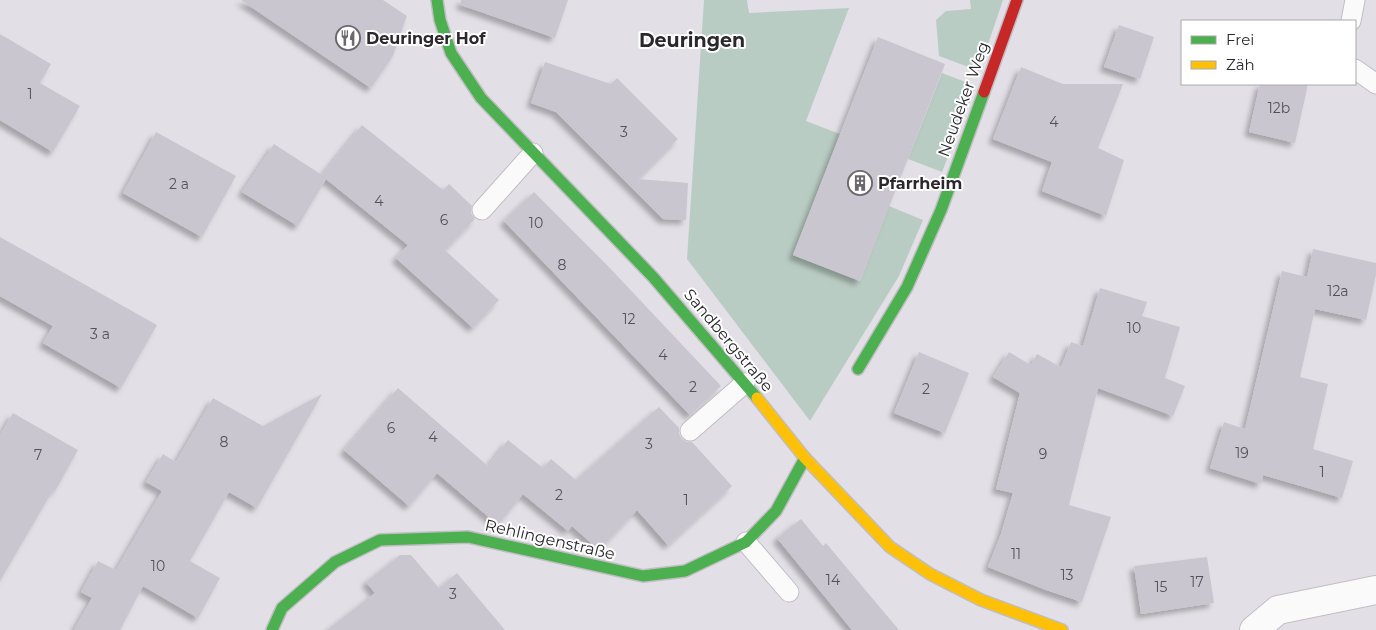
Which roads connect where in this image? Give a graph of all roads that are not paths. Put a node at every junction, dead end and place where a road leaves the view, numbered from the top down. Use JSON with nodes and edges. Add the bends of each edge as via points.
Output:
{"nodes":[{"id":1,"x":437,"y":0,"type":"edge"},
{"id":2,"x":1017,"y":0,"type":"edge"},
{"id":3,"x":1355,"y":0,"type":"edge"},
{"id":4,"x":1351,"y":20,"type":"edge"},
{"id":5,"x":1356,"y":70,"type":"edge"},
{"id":6,"x":1376,"y":84,"type":"edge"},
{"id":7,"x":533,"y":153,"type":"junction"},
{"id":8,"x":482,"y":210,"type":"dead end"},
{"id":9,"x":858,"y":368,"type":"dead end"},
{"id":10,"x":745,"y":384,"type":"junction"},
{"id":11,"x":690,"y":431,"type":"dead end"},
{"id":12,"x":805,"y":458,"type":"junction"},
{"id":13,"x":746,"y":542,"type":"junction"},
{"id":14,"x":1376,"y":590,"type":"edge"},
{"id":15,"x":789,"y":592,"type":"dead end"},
{"id":16,"x":272,"y":630,"type":"edge"},
{"id":17,"x":1062,"y":630,"type":"edge"},
{"id":18,"x":1254,"y":630,"type":"edge"}],
"edges":[{"from":1,"to":7,"type":"street","name":"Sandbergstraße","via":[[451,53],[481,98]]},
{"from":2,"to":9,"type":"street","name":"Neudeker Weg","via":[[941,210],[907,288]]},
{"from":3,"to":4,"type":"lane"},
{"from":5,"to":6,"type":"lane"},
{"from":7,"to":8,"type":"lane"},
{"from":7,"to":10,"type":"street","name":"Sandbergstraße","via":[[653,277]]},
{"from":10,"to":11,"type":"lane"},
{"from":10,"to":12,"type":"street","name":"Sandbergstraße"},
{"from":12,"to":13,"type":"street","name":"Rehlingenstraße","via":[[776,511]]},
{"from":12,"to":17,"type":"street","name":"Sandbergstraße","via":[[890,547],[922,569],[981,600]]},
{"from":13,"to":15,"type":"lane"},
{"from":13,"to":16,"type":"street","name":"Rehlingenstraße","via":[[685,571],[643,576],[468,537],[380,540],[325,570],[282,608]]},
{"from":14,"to":18,"type":"street","via":[[1278,610]]}]}
